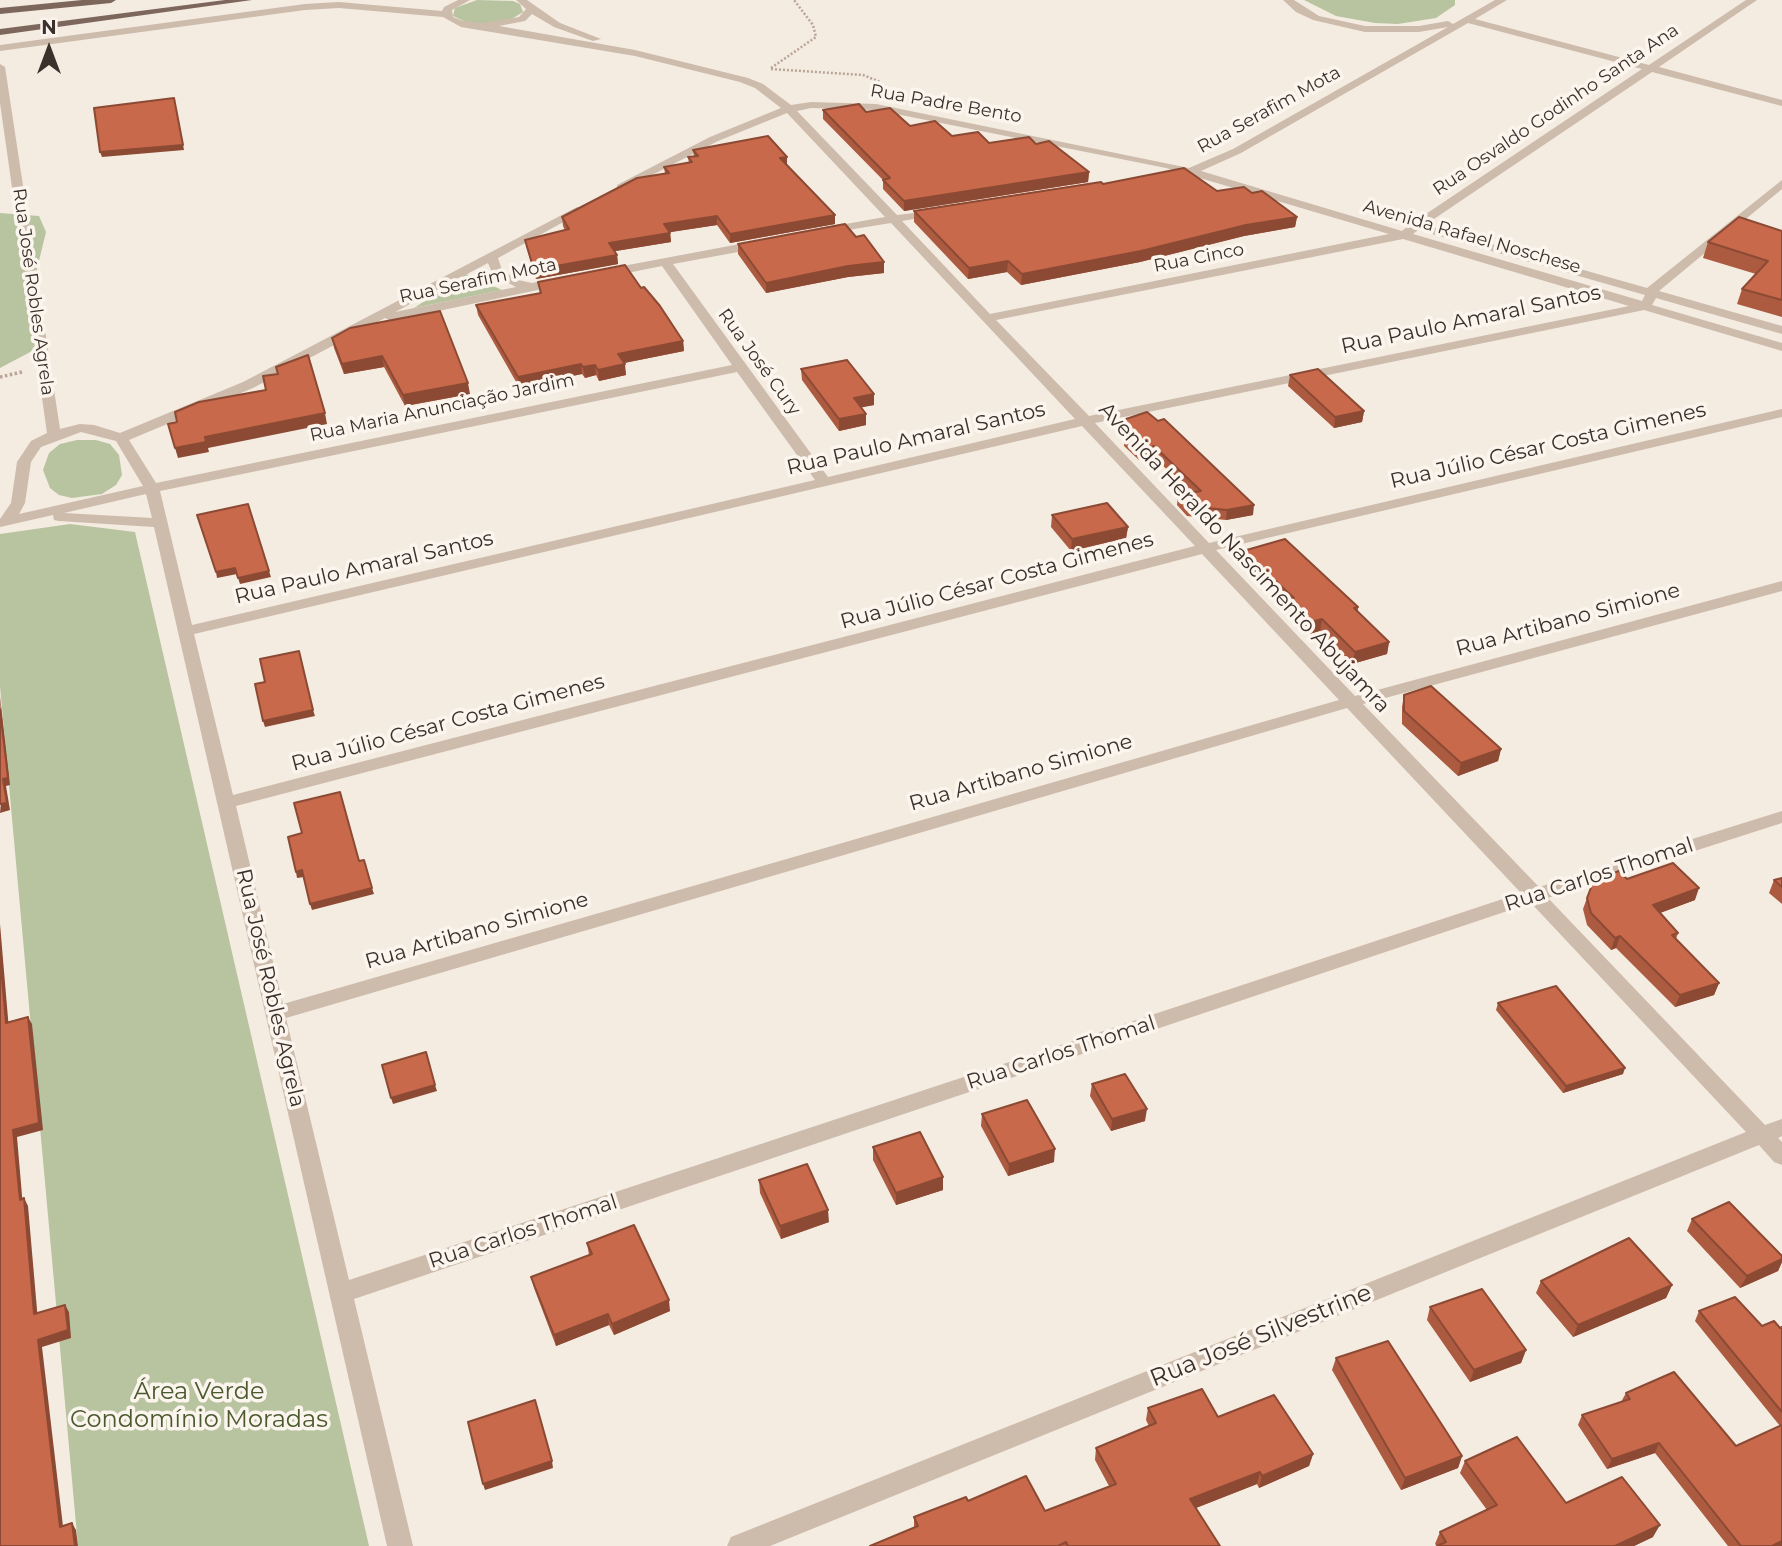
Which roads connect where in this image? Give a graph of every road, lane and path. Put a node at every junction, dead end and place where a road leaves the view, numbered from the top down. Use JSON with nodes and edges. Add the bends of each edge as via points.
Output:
{"nodes":[{"id":1,"x":111,"y":0,"type":"edge"},
{"id":2,"x":247,"y":0,"type":"edge"},
{"id":3,"x":465,"y":0,"type":"edge"},
{"id":4,"x":794,"y":0,"type":"edge"},
{"id":5,"x":1287,"y":0,"type":"edge"},
{"id":6,"x":1502,"y":0,"type":"edge"},
{"id":7,"x":1752,"y":0,"type":"edge"},
{"id":8,"x":432,"y":2,"type":"dead end"},
{"id":9,"x":1470,"y":2,"type":"dead end"},
{"id":10,"x":526,"y":3,"type":"edge"},
{"id":11,"x":447,"y":7,"type":"edge"},
{"id":12,"x":382,"y":8,"type":"junction"},
{"id":13,"x":0,"y":11,"type":"edge"},
{"id":14,"x":1466,"y":20,"type":"junction"},
{"id":15,"x":1338,"y":25,"type":"junction"},
{"id":16,"x":483,"y":26,"type":"junction"},
{"id":17,"x":0,"y":32,"type":"edge"},
{"id":18,"x":1383,"y":39,"type":"dead end"},
{"id":19,"x":0,"y":48,"type":"edge"},
{"id":20,"x":1392,"y":48,"type":"dead end"},
{"id":21,"x":635,"y":53,"type":"junction"},
{"id":22,"x":0,"y":67,"type":"edge"},
{"id":23,"x":1381,"y":68,"type":"junction"},
{"id":24,"x":1648,"y":68,"type":"junction"},
{"id":25,"x":750,"y":82,"type":"junction"},
{"id":26,"x":1782,"y":103,"type":"edge"},
{"id":27,"x":789,"y":109,"type":"junction"},
{"id":28,"x":1206,"y":166,"type":"junction"},
{"id":29,"x":1166,"y":171,"type":"junction"},
{"id":30,"x":1192,"y":172,"type":"junction"},
{"id":31,"x":1782,"y":183,"type":"edge"},
{"id":32,"x":947,"y":210,"type":"edge"},
{"id":33,"x":893,"y":219,"type":"junction"},
{"id":34,"x":1416,"y":226,"type":"junction"},
{"id":35,"x":813,"y":234,"type":"edge"},
{"id":36,"x":1403,"y":235,"type":"junction"},
{"id":37,"x":772,"y":242,"type":"edge"},
{"id":38,"x":492,"y":258,"type":"junction"},
{"id":39,"x":665,"y":262,"type":"junction"},
{"id":40,"x":598,"y":274,"type":"edge"},
{"id":41,"x":572,"y":279,"type":"edge"},
{"id":42,"x":532,"y":287,"type":"junction"},
{"id":43,"x":1649,"y":297,"type":"junction"},
{"id":44,"x":987,"y":318,"type":"junction"},
{"id":45,"x":373,"y":320,"type":"junction"},
{"id":46,"x":1782,"y":330,"type":"edge"},
{"id":47,"x":1782,"y":347,"type":"edge"},
{"id":48,"x":740,"y":367,"type":"junction"},
{"id":49,"x":1782,"y":413,"type":"edge"},
{"id":50,"x":1086,"y":421,"type":"junction"},
{"id":51,"x":54,"y":435,"type":"junction"},
{"id":52,"x":121,"y":438,"type":"junction"},
{"id":53,"x":824,"y":482,"type":"junction"},
{"id":54,"x":152,"y":488,"type":"junction"},
{"id":55,"x":9,"y":521,"type":"edge"},
{"id":56,"x":160,"y":523,"type":"junction"},
{"id":57,"x":1206,"y":548,"type":"junction"},
{"id":58,"x":1782,"y":586,"type":"edge"},
{"id":59,"x":186,"y":631,"type":"junction"},
{"id":60,"x":1351,"y":702,"type":"junction"},
{"id":61,"x":226,"y":803,"type":"junction"},
{"id":62,"x":1782,"y":817,"type":"edge"},
{"id":63,"x":1535,"y":895,"type":"junction"},
{"id":64,"x":276,"y":1013,"type":"junction"},
{"id":65,"x":1772,"y":1131,"type":"edge"},
{"id":66,"x":1782,"y":1156,"type":"edge"},
{"id":67,"x":341,"y":1293,"type":"junction"},
{"id":68,"x":400,"y":1546,"type":"edge"},
{"id":69,"x":740,"y":1546,"type":"edge"}],
"edges":[{"from":1,"to":13,"type":"main road"},
{"from":2,"to":17,"type":"main road"},
{"from":3,"to":11,"type":"street"},
{"from":4,"to":25,"type":"path","via":[[813,25],[816,37]]},
{"from":5,"to":15,"type":"street","via":[[1298,10]]},
{"from":6,"to":14,"type":"street","name":"Rua Serafim Mota"},
{"from":7,"to":24,"type":"street","name":"Rua Osvaldo Godinho Santa Ana"},
{"from":8,"to":12,"type":"street"},
{"from":9,"to":14,"type":"street"},
{"from":10,"to":16,"type":"street","via":[[522,19]]},
{"from":10,"to":21,"type":"street","name":"Avenida Heraldo Nascimento Abujamra","via":[[557,25]]},
{"from":11,"to":12,"type":"street","name":"Avenida Heraldo Nascimento Abujamra"},
{"from":11,"to":16,"type":"street","name":"Avenida Heraldo Nascimento Abujamra","via":[[461,24]]},
{"from":12,"to":19,"type":"street","via":[[305,7]]},
{"from":14,"to":15,"type":"street","via":[[1392,31]]},
{"from":14,"to":23,"type":"street","name":"Rua Serafim Mota"},
{"from":14,"to":24,"type":"street"},
{"from":15,"to":18,"type":"street"},
{"from":16,"to":21,"type":"street","name":"Avenida Heraldo Nascimento Abujamra"},
{"from":20,"to":23,"type":"street"},
{"from":21,"to":25,"type":"street","name":"Avenida Heraldo Nascimento Abujamra"},
{"from":22,"to":51,"type":"street","name":"Rua José Robles Agrela"},
{"from":23,"to":28,"type":"street","name":"Rua Serafim Mota"},
{"from":24,"to":26,"type":"street"},
{"from":24,"to":34,"type":"street","name":"Rua Osvaldo Godinho Santa Ana"},
{"from":25,"to":27,"type":"street","name":"Avenida Heraldo Nascimento Abujamra"},
{"from":27,"to":29,"type":"street","name":"Rua Padre Bento","via":[[876,107]]},
{"from":27,"to":33,"type":"street","name":"Avenida Heraldo Nascimento Abujamra"},
{"from":27,"to":38,"type":"street","name":"Rua Padre Bento","via":[[714,139]]},
{"from":28,"to":29,"type":"street","name":"Rua Padre Bento"},
{"from":28,"to":30,"type":"street","name":"Rua Serafim Mota"},
{"from":28,"to":34,"type":"street","name":"Avenida Rafael Noschese"},
{"from":29,"to":30,"type":"street","name":"Rua Serafim Mota"},
{"from":30,"to":36,"type":"street","name":"Avenida Rafael Noschese"},
{"from":31,"to":43,"type":"street","name":"Rua Paulo Amaral Santos"},
{"from":32,"to":33,"type":"street"},
{"from":33,"to":35,"type":"street"},
{"from":33,"to":44,"type":"street","name":"Avenida Heraldo Nascimento Abujamra"},
{"from":34,"to":36,"type":"street","name":"Rua Cinco"},
{"from":34,"to":43,"type":"street","name":"Avenida Rafael Noschese"},
{"from":36,"to":43,"type":"street","name":"Avenida Rafael Noschese"},
{"from":36,"to":44,"type":"street","name":"Rua Cinco"},
{"from":37,"to":39,"type":"street"},
{"from":38,"to":42,"type":"street","via":[[502,276]]},
{"from":38,"to":45,"type":"street","name":"Rua Padre Bento"},
{"from":39,"to":40,"type":"street"},
{"from":39,"to":48,"type":"street","name":"Rua José Cury"},
{"from":41,"to":42,"type":"street","name":"Rua Serafim Mota"},
{"from":42,"to":45,"type":"street","name":"Rua Serafim Mota"},
{"from":43,"to":46,"type":"street","name":"Avenida Rafael Noschese"},
{"from":43,"to":47,"type":"street","name":"Avenida Rafael Noschese"},
{"from":43,"to":50,"type":"street","name":"Rua Paulo Amaral Santos"},
{"from":44,"to":50,"type":"street","name":"Avenida Heraldo Nascimento Abujamra"},
{"from":45,"to":52,"type":"street","name":"Rua Padre Bento","via":[[248,385]]},
{"from":48,"to":53,"type":"street","name":"Rua José Cury"},
{"from":48,"to":54,"type":"street","name":"Rua Maria Anunciação Jardim"},
{"from":49,"to":57,"type":"street","name":"Rua Júlio César Costa Gimenes"},
{"from":50,"to":53,"type":"street","name":"Rua Paulo Amaral Santos"},
{"from":50,"to":57,"type":"street","name":"Avenida Heraldo Nascimento Abujamra"},
{"from":51,"to":52,"type":"street","via":[[80,428]]},
{"from":51,"to":55,"type":"street","via":[[36,444],[24,462],[18,503]]},
{"from":52,"to":54,"type":"street","name":"Rua José Robles Agrela"},
{"from":53,"to":59,"type":"street","name":"Rua Paulo Amaral Santos"},
{"from":54,"to":55,"type":"street","name":"Rua Maria Anunciação Jardim"},
{"from":54,"to":56,"type":"street","name":"Rua José Robles Agrela"},
{"from":55,"to":56,"type":"street","via":[[89,517]]},
{"from":56,"to":59,"type":"street","name":"Rua José Robles Agrela"},
{"from":57,"to":60,"type":"street","name":"Avenida Heraldo Nascimento Abujamra"},
{"from":57,"to":61,"type":"street","name":"Rua Júlio César Costa Gimenes"},
{"from":58,"to":60,"type":"street","name":"Rua Artibano Simione"},
{"from":59,"to":61,"type":"street","name":"Rua José Robles Agrela"},
{"from":60,"to":63,"type":"street","name":"Avenida Heraldo Nascimento Abujamra"},
{"from":60,"to":64,"type":"street","name":"Rua Artibano Simione"},
{"from":61,"to":64,"type":"street","name":"Rua José Robles Agrela"},
{"from":62,"to":63,"type":"street","name":"Rua Carlos Thomal"},
{"from":63,"to":65,"type":"street","name":"Avenida Heraldo Nascimento Abujamra"},
{"from":63,"to":67,"type":"street","name":"Rua Carlos Thomal"},
{"from":64,"to":67,"type":"street","name":"Rua José Robles Agrela"},
{"from":65,"to":66,"type":"street","name":"Avenida Heraldo Nascimento Abujamra"},
{"from":65,"to":69,"type":"street","name":"Rua José Silvestrine"},
{"from":67,"to":68,"type":"street","name":"Rua José Robles Agrela"}]}
